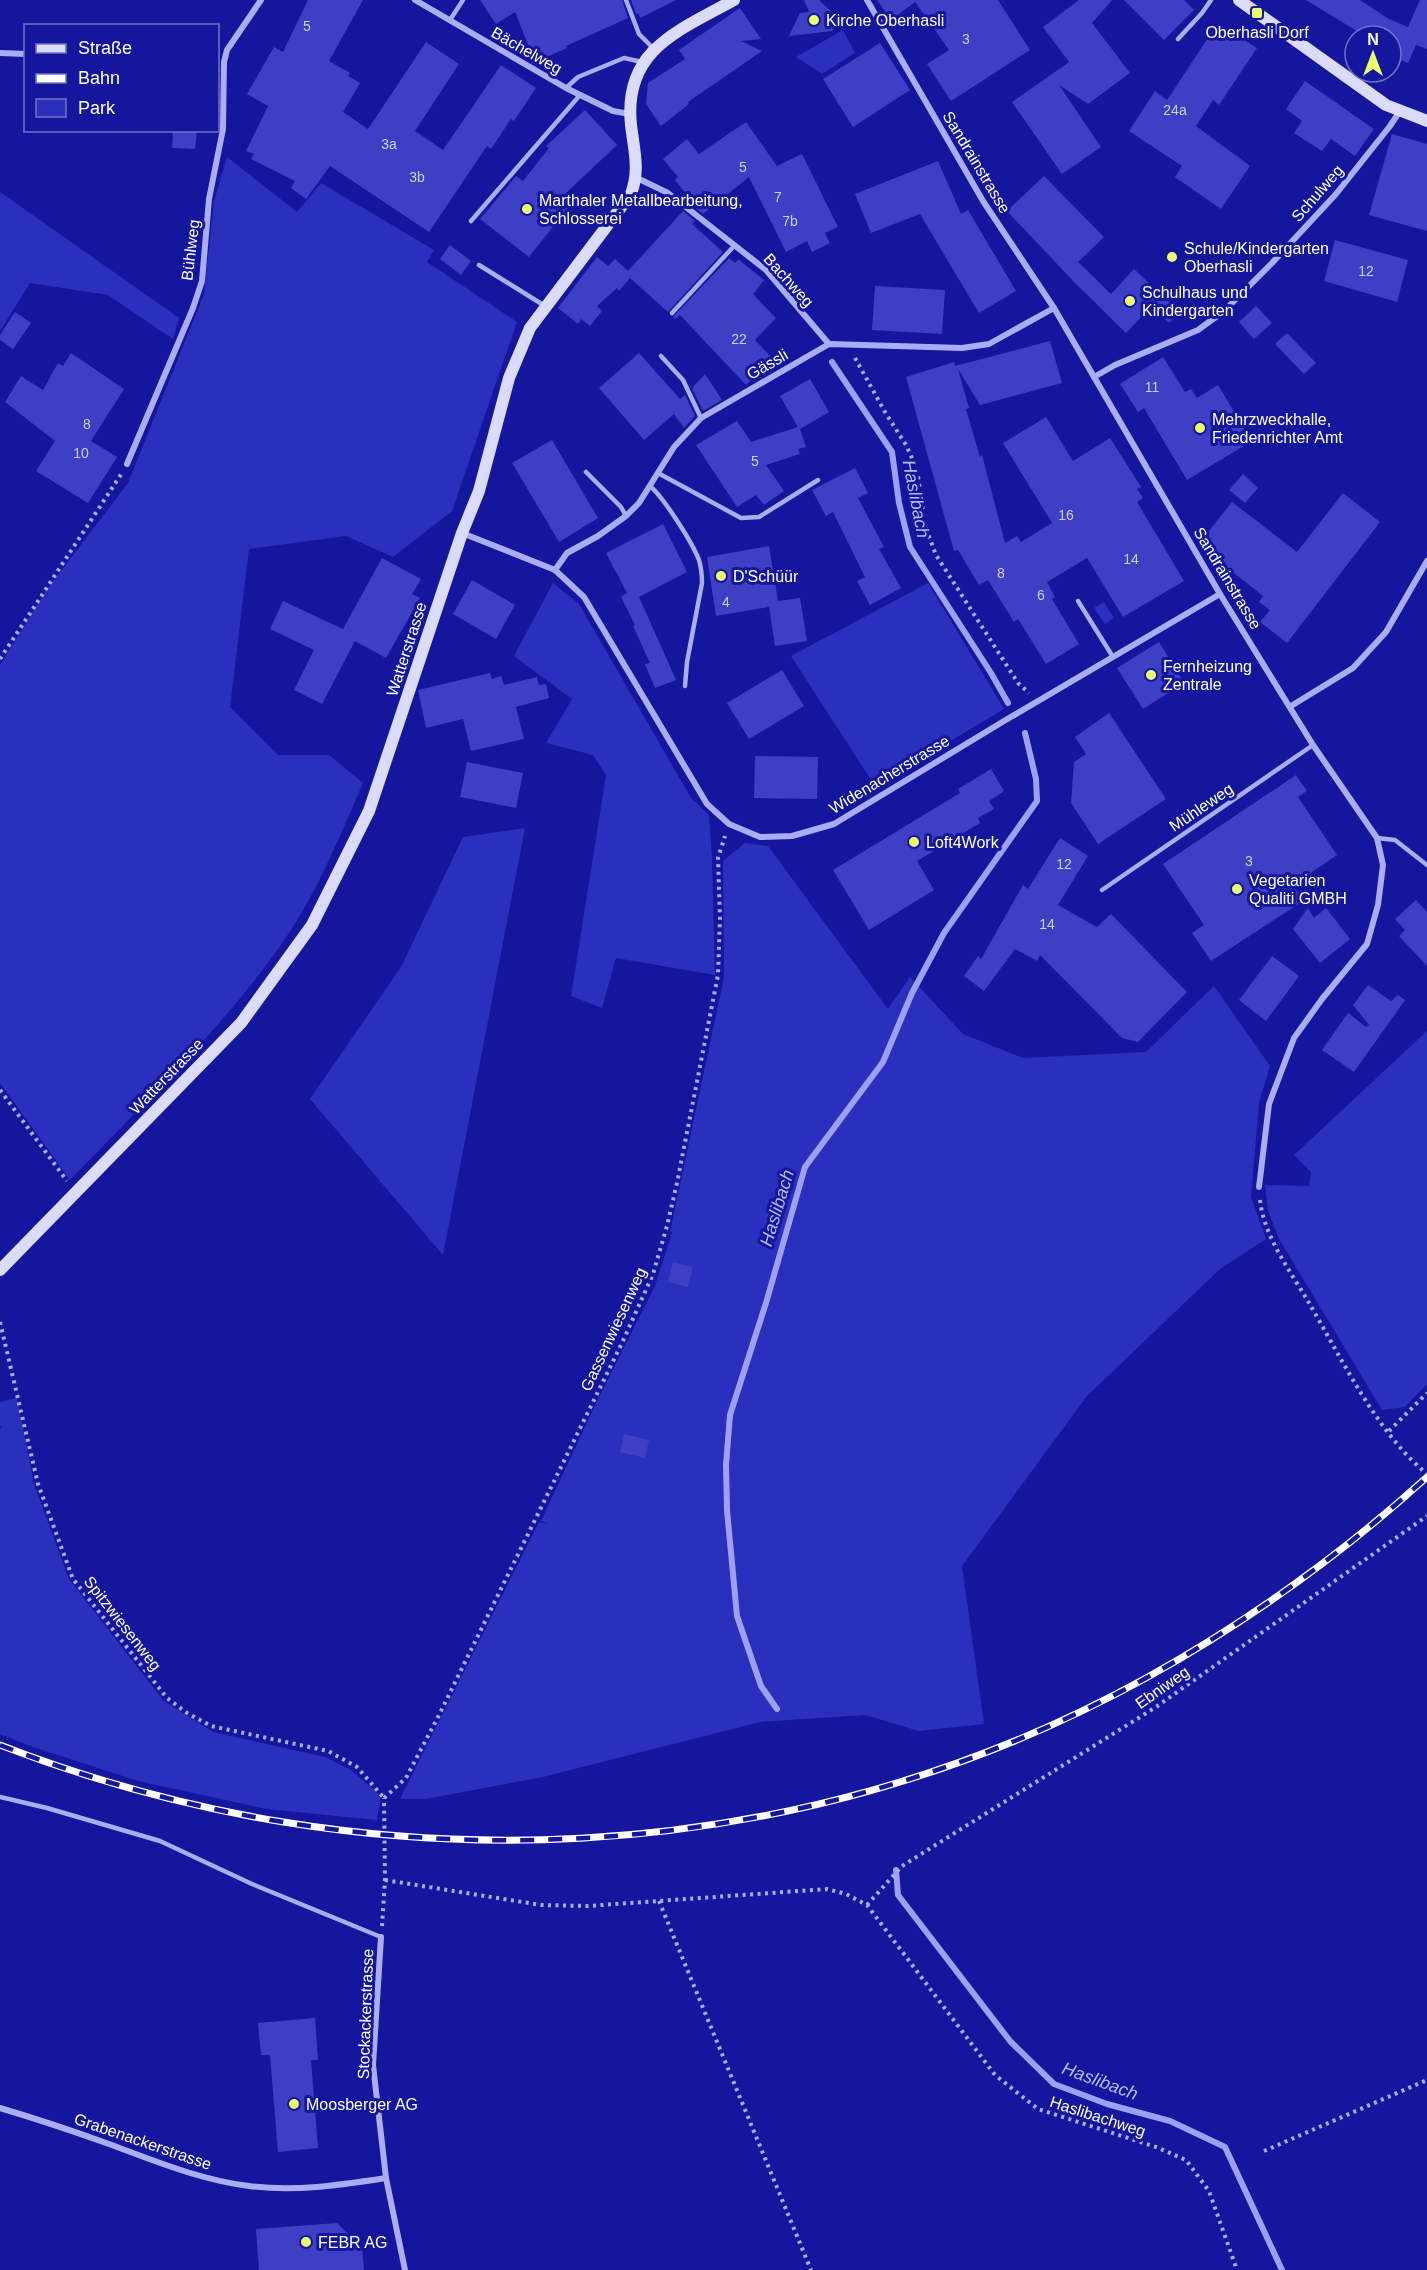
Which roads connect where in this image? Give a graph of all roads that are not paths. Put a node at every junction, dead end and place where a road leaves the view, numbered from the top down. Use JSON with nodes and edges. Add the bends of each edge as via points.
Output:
{"nodes":[{"id":1,"x":261,"y":0,"type":"edge"},
{"id":2,"x":415,"y":0,"type":"edge"},
{"id":3,"x":463,"y":0,"type":"edge"},
{"id":4,"x":626,"y":0,"type":"edge"},
{"id":5,"x":734,"y":0,"type":"edge"},
{"id":6,"x":867,"y":0,"type":"edge"},
{"id":7,"x":1211,"y":0,"type":"edge"},
{"id":8,"x":1239,"y":0,"type":"edge"},
{"id":9,"x":450,"y":20,"type":"junction"},
{"id":10,"x":1178,"y":39,"type":"dead end"},
{"id":11,"x":654,"y":49,"type":"junction"},
{"id":12,"x":0,"y":53,"type":"edge"},
{"id":13,"x":24,"y":54,"type":"edge"},
{"id":14,"x":221,"y":62,"type":"edge"},
{"id":15,"x":642,"y":62,"type":"junction"},
{"id":16,"x":566,"y":88,"type":"junction"},
{"id":17,"x":580,"y":95,"type":"junction"},
{"id":18,"x":1400,"y":111,"type":"junction"},
{"id":19,"x":630,"y":114,"type":"junction"},
{"id":20,"x":1427,"y":121,"type":"edge"},
{"id":21,"x":637,"y":178,"type":"junction"},
{"id":22,"x":471,"y":220,"type":"dead end"},
{"id":23,"x":735,"y":245,"type":"junction"},
{"id":24,"x":479,"y":265,"type":"dead end"},
{"id":25,"x":545,"y":306,"type":"junction"},
{"id":26,"x":1054,"y":308,"type":"junction"},
{"id":27,"x":672,"y":313,"type":"dead end"},
{"id":28,"x":829,"y":344,"type":"junction"},
{"id":29,"x":661,"y":356,"type":"dead end"},
{"id":30,"x":1094,"y":377,"type":"junction"},
{"id":31,"x":701,"y":418,"type":"junction"},
{"id":32,"x":127,"y":464,"type":"road end"},
{"id":33,"x":586,"y":472,"type":"dead end"},
{"id":34,"x":658,"y":473,"type":"junction"},
{"id":35,"x":818,"y":480,"type":"dead end"},
{"id":36,"x":650,"y":486,"type":"junction"},
{"id":37,"x":626,"y":516,"type":"junction"},
{"id":38,"x":462,"y":533,"type":"junction"},
{"id":39,"x":1427,"y":561,"type":"edge"},
{"id":40,"x":555,"y":570,"type":"junction"},
{"id":41,"x":1220,"y":594,"type":"junction"},
{"id":42,"x":1078,"y":601,"type":"dead end"},
{"id":43,"x":1113,"y":657,"type":"junction"},
{"id":44,"x":685,"y":686,"type":"dead end"},
{"id":45,"x":1290,"y":706,"type":"junction"},
{"id":46,"x":1313,"y":745,"type":"junction"},
{"id":47,"x":1377,"y":838,"type":"junction"},
{"id":48,"x":1427,"y":853,"type":"edge"},
{"id":49,"x":1421,"y":859,"type":"junction"},
{"id":50,"x":1427,"y":865,"type":"edge"},
{"id":51,"x":1102,"y":890,"type":"dead end"},
{"id":52,"x":1259,"y":1187,"type":"road end"},
{"id":53,"x":0,"y":1270,"type":"edge"},
{"id":54,"x":0,"y":1797,"type":"edge"},
{"id":55,"x":381,"y":1937,"type":"joint"},
{"id":56,"x":0,"y":2108,"type":"edge"},
{"id":57,"x":386,"y":2178,"type":"junction"},
{"id":58,"x":405,"y":2270,"type":"edge"}],
"edges":[{"from":1,"to":14,"type":"street"},
{"from":2,"to":9,"type":"street","name":"Bächelweg"},
{"from":3,"to":9,"type":"lane"},
{"from":4,"to":11,"type":"lane","via":[[639,34]]},
{"from":5,"to":11,"type":"street","via":[[684,27]]},
{"from":6,"to":26,"type":"street","name":"Sandrainstrasse","via":[[983,201]]},
{"from":7,"to":10,"type":"lane"},
{"from":8,"to":18,"type":"street","via":[[1386,105]]},
{"from":9,"to":16,"type":"street","name":"Bächelweg"},
{"from":11,"to":15,"type":"street"},
{"from":12,"to":13,"type":"street"},
{"from":14,"to":32,"type":"street","name":"Bühlweg","via":[[223,129],[209,199],[202,281]]},
{"from":15,"to":16,"type":"lane","via":[[624,58],[578,77]]},
{"from":15,"to":19,"type":"street","via":[[632,85]]},
{"from":16,"to":17,"type":"street","name":"Bächelweg"},
{"from":17,"to":19,"type":"street","name":"Bächelweg","via":[[613,111]]},
{"from":17,"to":22,"type":"lane"},
{"from":18,"to":20,"type":"street"},
{"from":18,"to":30,"type":"street","name":"Schulweg","via":[[1336,194],[1224,311],[1198,330]]},
{"from":19,"to":21,"type":"street"},
{"from":21,"to":23,"type":"street","name":"Bachweg","via":[[668,193]]},
{"from":21,"to":25,"type":"street","name":"Watterstrasse","via":[[631,194]]},
{"from":23,"to":27,"type":"lane"},
{"from":23,"to":28,"type":"street","name":"Bachweg","via":[[766,270]]},
{"from":24,"to":25,"type":"lane"},
{"from":25,"to":38,"type":"street","name":"Watterstrasse","via":[[530,328],[509,378],[479,491]]},
{"from":26,"to":28,"type":"street","via":[[989,344],[962,348]]},
{"from":26,"to":30,"type":"street","name":"Sandrainstrasse"},
{"from":28,"to":31,"type":"street","name":"Gässli"},
{"from":29,"to":31,"type":"lane","via":[[683,380]]},
{"from":30,"to":41,"type":"street","name":"Sandrainstrasse"},
{"from":31,"to":34,"type":"street","name":"Gässli","via":[[674,447]]},
{"from":33,"to":37,"type":"lane"},
{"from":34,"to":35,"type":"lane","via":[[741,518],[750,519]]},
{"from":34,"to":36,"type":"street","name":"Gässli"},
{"from":36,"to":37,"type":"street","name":"Gässli"},
{"from":36,"to":44,"type":"lane","via":[[661,495],[702,570]]},
{"from":37,"to":40,"type":"street","name":"Gässli","via":[[567,553]]},
{"from":38,"to":40,"type":"street","name":"Widenacherstrasse"},
{"from":38,"to":53,"type":"street","name":"Watterstrasse","via":[[369,811],[312,925],[241,1023]]},
{"from":39,"to":45,"type":"street","via":[[1386,632],[1353,668]]},
{"from":40,"to":43,"type":"street","name":"Widenacherstrasse","via":[[584,597],[707,804],[729,824],[760,837],[792,836],[834,824]]},
{"from":41,"to":43,"type":"street","name":"Widenacherstrasse"},
{"from":41,"to":45,"type":"street","name":"Sandrainstrasse"},
{"from":42,"to":43,"type":"lane"},
{"from":45,"to":46,"type":"street","name":"Sandrainstrasse"},
{"from":46,"to":47,"type":"street","name":"Sandrainstrasse"},
{"from":46,"to":51,"type":"lane","name":"Mühleweg"},
{"from":47,"to":49,"type":"lane","via":[[1395,840]]},
{"from":47,"to":52,"type":"street","name":"Sandrainstrasse","via":[[1383,865],[1378,905],[1367,944],[1294,1038],[1269,1104]]},
{"from":48,"to":49,"type":"lane"},
{"from":49,"to":50,"type":"lane"},
{"from":54,"to":55,"type":"lane","via":[[160,1841]]},
{"from":55,"to":57,"type":"street","name":"Stockackerstrasse","via":[[373,2065]]},
{"from":56,"to":57,"type":"street","name":"Grabenackerstrasse","via":[[195,2176],[247,2186],[327,2187]]},
{"from":57,"to":58,"type":"street","name":"Stockackerstrasse"}]}
